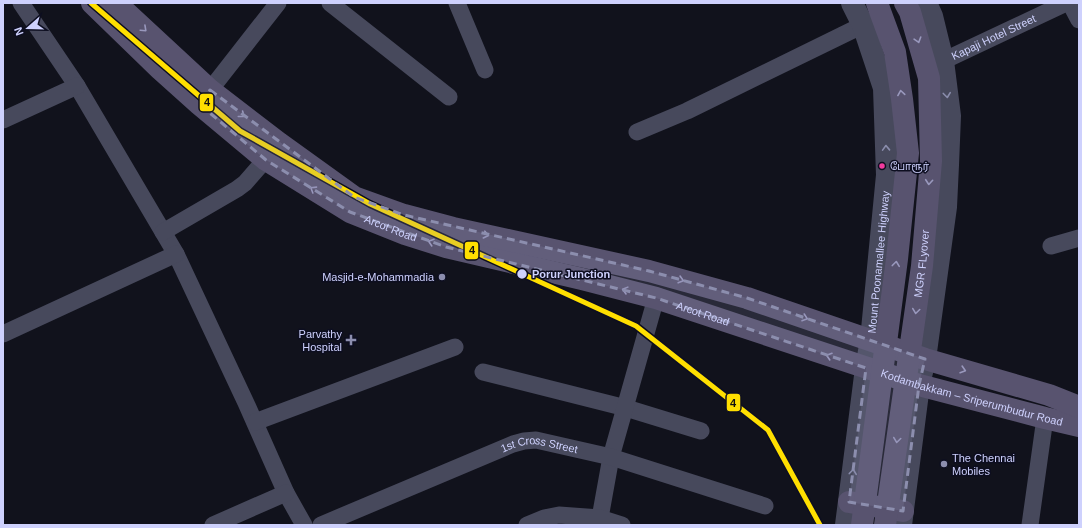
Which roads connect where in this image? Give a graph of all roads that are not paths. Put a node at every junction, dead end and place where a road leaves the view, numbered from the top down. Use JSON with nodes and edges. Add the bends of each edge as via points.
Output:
{"nodes":[{"id":1,"x":21,"y":3,"type":"edge"},
{"id":2,"x":92,"y":3,"type":"edge"},
{"id":3,"x":116,"y":3,"type":"edge"},
{"id":4,"x":278,"y":3,"type":"edge"},
{"id":5,"x":330,"y":3,"type":"edge"},
{"id":6,"x":457,"y":3,"type":"edge"},
{"id":7,"x":852,"y":3,"type":"edge"},
{"id":8,"x":877,"y":3,"type":"edge"},
{"id":9,"x":905,"y":3,"type":"edge"},
{"id":10,"x":926,"y":3,"type":"edge"},
{"id":11,"x":1066,"y":3,"type":"edge"},
{"id":12,"x":1070,"y":3,"type":"edge"},
{"id":13,"x":1079,"y":20,"type":"edge"},
{"id":14,"x":863,"y":25,"type":"junction"},
{"id":15,"x":943,"y":61,"type":"junction"},
{"id":16,"x":485,"y":70,"type":"dead end"},
{"id":17,"x":77,"y":86,"type":"junction"},
{"id":18,"x":205,"y":97,"type":"junction"},
{"id":19,"x":449,"y":97,"type":"dead end"},
{"id":20,"x":3,"y":120,"type":"edge"},
{"id":21,"x":637,"y":132,"type":"dead end"},
{"id":22,"x":273,"y":152,"type":"junction"},
{"id":23,"x":163,"y":232,"type":"junction"},
{"id":24,"x":881,"y":234,"type":"junction"},
{"id":25,"x":1079,"y":238,"type":"edge"},
{"id":26,"x":941,"y":242,"type":"junction"},
{"id":27,"x":1051,"y":246,"type":"dead end"},
{"id":28,"x":176,"y":254,"type":"junction"},
{"id":29,"x":656,"y":298,"type":"junction"},
{"id":30,"x":3,"y":334,"type":"edge"},
{"id":31,"x":871,"y":340,"type":"junction"},
{"id":32,"x":455,"y":347,"type":"dead end"},
{"id":33,"x":925,"y":359,"type":"junction"},
{"id":34,"x":866,"y":368,"type":"junction"},
{"id":35,"x":483,"y":372,"type":"dead end"},
{"id":36,"x":919,"y":385,"type":"junction"},
{"id":37,"x":1079,"y":407,"type":"edge"},
{"id":38,"x":626,"y":408,"type":"junction"},
{"id":39,"x":1045,"y":418,"type":"junction"},
{"id":40,"x":255,"y":422,"type":"junction"},
{"id":41,"x":1079,"y":426,"type":"edge"},
{"id":42,"x":701,"y":431,"type":"dead end"},
{"id":43,"x":611,"y":457,"type":"junction"},
{"id":44,"x":286,"y":493,"type":"junction"},
{"id":45,"x":849,"y":502,"type":"junction"},
{"id":46,"x":765,"y":506,"type":"dead end"},
{"id":47,"x":600,"y":518,"type":"junction"},
{"id":48,"x":902,"y":518,"type":"edge"},
{"id":49,"x":213,"y":525,"type":"edge"},
{"id":50,"x":304,"y":525,"type":"edge"},
{"id":51,"x":321,"y":525,"type":"edge"},
{"id":52,"x":527,"y":525,"type":"edge"},
{"id":53,"x":622,"y":525,"type":"edge"},
{"id":54,"x":846,"y":525,"type":"edge"},
{"id":55,"x":862,"y":525,"type":"edge"},
{"id":56,"x":885,"y":525,"type":"edge"},
{"id":57,"x":1030,"y":525,"type":"edge"}],
"edges":[{"from":1,"to":17,"type":"street"},
{"from":2,"to":18,"type":"main road","name":"Arcot Road","via":[[160,69]]},
{"from":3,"to":18,"type":"main road","name":"Arcot Road","one_way":true},
{"from":4,"to":18,"type":"street"},
{"from":5,"to":19,"type":"street"},
{"from":6,"to":16,"type":"street"},
{"from":7,"to":14,"type":"street","name":"Mount Poonamallee Highway"},
{"from":55,"to":8,"type":"main road","one_way":true,"bridge":true,"via":[[897,259],[908,153],[895,52]]},
{"from":9,"to":56,"type":"main road","name":"MGR FLyover","one_way":true,"bridge":true,"via":[[930,78],[931,161],[922,266]]},
{"from":10,"to":15,"type":"street","via":[[932,16]]},
{"from":11,"to":15,"type":"street","name":"Kapaji Hotel Street"},
{"from":12,"to":13,"type":"street"},
{"from":14,"to":21,"type":"street","via":[[687,111]]},
{"from":24,"to":14,"type":"street","name":"Mount Poonamallee Highway","one_way":true,"via":[[887,175],[884,88]]},
{"from":15,"to":26,"type":"street","one_way":true,"via":[[950,116],[946,207]]},
{"from":17,"to":20,"type":"street"},
{"from":17,"to":23,"type":"street"},
{"from":18,"to":22,"type":"main road","name":"Arcot Road"},
{"from":22,"to":23,"type":"street","via":[[237,189]]},
{"from":29,"to":22,"type":"main road","name":"Arcot Road","one_way":true,"via":[[446,247],[405,234],[350,212]]},
{"from":22,"to":31,"type":"main road","name":"Arcot Road","one_way":true,"via":[[354,197],[404,215],[649,271],[747,298]]},
{"from":23,"to":28,"type":"street"},
{"from":24,"to":26,"type":"street"},
{"from":24,"to":31,"type":"street","name":"Mount Poonamallee Highway"},
{"from":25,"to":27,"type":"street"},
{"from":26,"to":33,"type":"street"},
{"from":28,"to":30,"type":"street"},
{"from":28,"to":40,"type":"street"},
{"from":34,"to":29,"type":"main road","name":"Arcot Road","one_way":true},
{"from":29,"to":38,"type":"street"},
{"from":31,"to":33,"type":"main road","name":"Kodambakkam – Sriperumbudur Road"},
{"from":31,"to":34,"type":"street","name":"Mount Poonamallee Highway"},
{"from":32,"to":40,"type":"street"},
{"from":33,"to":36,"type":"street"},
{"from":33,"to":37,"type":"main road","name":"Kodambakkam – Sriperumbudur Road","one_way":true,"via":[[1050,395]]},
{"from":34,"to":36,"type":"main road","name":"Kodambakkam – Sriperumbudur Road"},
{"from":45,"to":34,"type":"street","name":"Mount Poonamallee Highway","one_way":true},
{"from":35,"to":38,"type":"street"},
{"from":36,"to":39,"type":"main road","name":"Kodambakkam – Sriperumbudur Road"},
{"from":36,"to":48,"type":"street"},
{"from":38,"to":42,"type":"street"},
{"from":38,"to":43,"type":"street"},
{"from":39,"to":41,"type":"main road","name":"Kodambakkam – Sriperumbudur Road"},
{"from":39,"to":57,"type":"street"},
{"from":40,"to":44,"type":"street"},
{"from":43,"to":46,"type":"street","name":"1st Cross Street"},
{"from":43,"to":47,"type":"street"},
{"from":43,"to":51,"type":"street","name":"1st Cross Street","via":[[536,440],[524,441]]},
{"from":44,"to":49,"type":"street"},
{"from":44,"to":50,"type":"street"},
{"from":45,"to":48,"type":"main road"},
{"from":45,"to":54,"type":"street","name":"Mount Poonamallee Highway"},
{"from":47,"to":52,"type":"street","via":[[559,515]]},
{"from":47,"to":53,"type":"street"}]}
